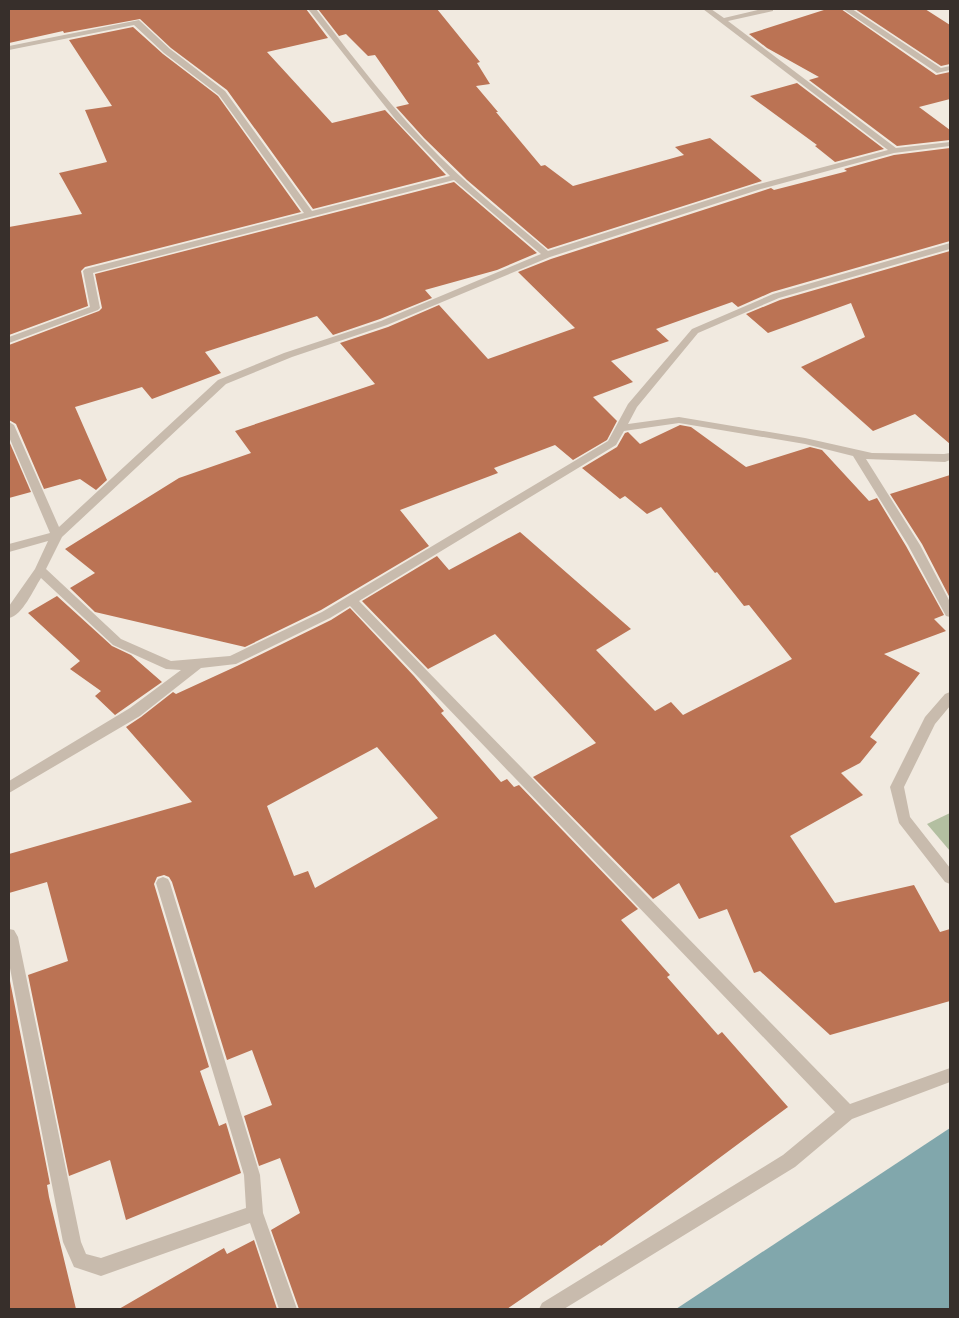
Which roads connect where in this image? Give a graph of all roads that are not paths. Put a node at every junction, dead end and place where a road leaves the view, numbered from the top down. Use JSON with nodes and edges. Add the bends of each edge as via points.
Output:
{"nodes":[{"id":1,"x":312,"y":9,"type":"edge"},
{"id":2,"x":706,"y":9,"type":"edge"},
{"id":3,"x":770,"y":9,"type":"edge"},
{"id":4,"x":847,"y":9,"type":"edge"},
{"id":5,"x":724,"y":20,"type":"junction"},
{"id":6,"x":9,"y":48,"type":"edge"},
{"id":7,"x":950,"y":68,"type":"edge"},
{"id":8,"x":950,"y":144,"type":"edge"},
{"id":9,"x":894,"y":151,"type":"junction"},
{"id":10,"x":456,"y":177,"type":"junction"},
{"id":11,"x":309,"y":214,"type":"junction"},
{"id":12,"x":950,"y":246,"type":"edge"},
{"id":13,"x":547,"y":255,"type":"junction"},
{"id":14,"x":9,"y":340,"type":"edge"},
{"id":15,"x":9,"y":427,"type":"edge"},
{"id":16,"x":620,"y":428,"type":"junction"},
{"id":17,"x":857,"y":453,"type":"junction"},
{"id":18,"x":950,"y":456,"type":"edge"},
{"id":19,"x":58,"y":535,"type":"junction"},
{"id":20,"x":9,"y":548,"type":"edge"},
{"id":21,"x":40,"y":570,"type":"junction"},
{"id":22,"x":351,"y":600,"type":"junction"},
{"id":23,"x":950,"y":613,"type":"edge"},
{"id":24,"x":9,"y":614,"type":"edge"},
{"id":25,"x":199,"y":664,"type":"junction"},
{"id":26,"x":950,"y":697,"type":"edge"},
{"id":27,"x":9,"y":788,"type":"edge"},
{"id":28,"x":950,"y":878,"type":"edge"},
{"id":29,"x":163,"y":883,"type":"dead end"},
{"id":30,"x":9,"y":935,"type":"edge"},
{"id":31,"x":950,"y":1075,"type":"edge"},
{"id":32,"x":847,"y":1112,"type":"junction"},
{"id":33,"x":255,"y":1213,"type":"junction"},
{"id":34,"x":288,"y":1309,"type":"edge"},
{"id":35,"x":548,"y":1309,"type":"edge"}],
"edges":[{"from":1,"to":10,"type":"street","via":[[411,130]]},
{"from":2,"to":5,"type":"street"},
{"from":3,"to":5,"type":"street"},
{"from":4,"to":7,"type":"street","via":[[940,71]]},
{"from":5,"to":9,"type":"street"},
{"from":6,"to":11,"type":"street","via":[[135,19],[167,52],[222,93]]},
{"from":8,"to":9,"type":"street"},
{"from":9,"to":13,"type":"street","via":[[758,187]]},
{"from":10,"to":11,"type":"street"},
{"from":10,"to":13,"type":"street"},
{"from":11,"to":14,"type":"street","via":[[88,271],[95,308]]},
{"from":12,"to":16,"type":"street","via":[[776,296],[695,331],[632,406]]},
{"from":13,"to":19,"type":"street","via":[[384,324],[288,355],[222,382]]},
{"from":15,"to":19,"type":"street"},
{"from":16,"to":17,"type":"street","via":[[678,420]]},
{"from":16,"to":22,"type":"street","via":[[612,443]]},
{"from":17,"to":18,"type":"street","via":[[872,456]]},
{"from":17,"to":23,"type":"street","via":[[914,545]]},
{"from":19,"to":20,"type":"street"},
{"from":19,"to":21,"type":"street"},
{"from":21,"to":24,"type":"street"},
{"from":21,"to":25,"type":"street","via":[[118,642],[170,666]]},
{"from":22,"to":25,"type":"street","via":[[232,661]]},
{"from":22,"to":32,"type":"street"},
{"from":25,"to":27,"type":"street","via":[[135,712]]},
{"from":26,"to":28,"type":"street","via":[[930,721],[896,787],[904,819]]},
{"from":29,"to":33,"type":"street","via":[[252,1175]]},
{"from":30,"to":33,"type":"street","via":[[72,1242],[80,1260],[101,1267]]},
{"from":31,"to":32,"type":"street"},
{"from":32,"to":35,"type":"street","via":[[789,1161]]},
{"from":33,"to":34,"type":"street"}]}
